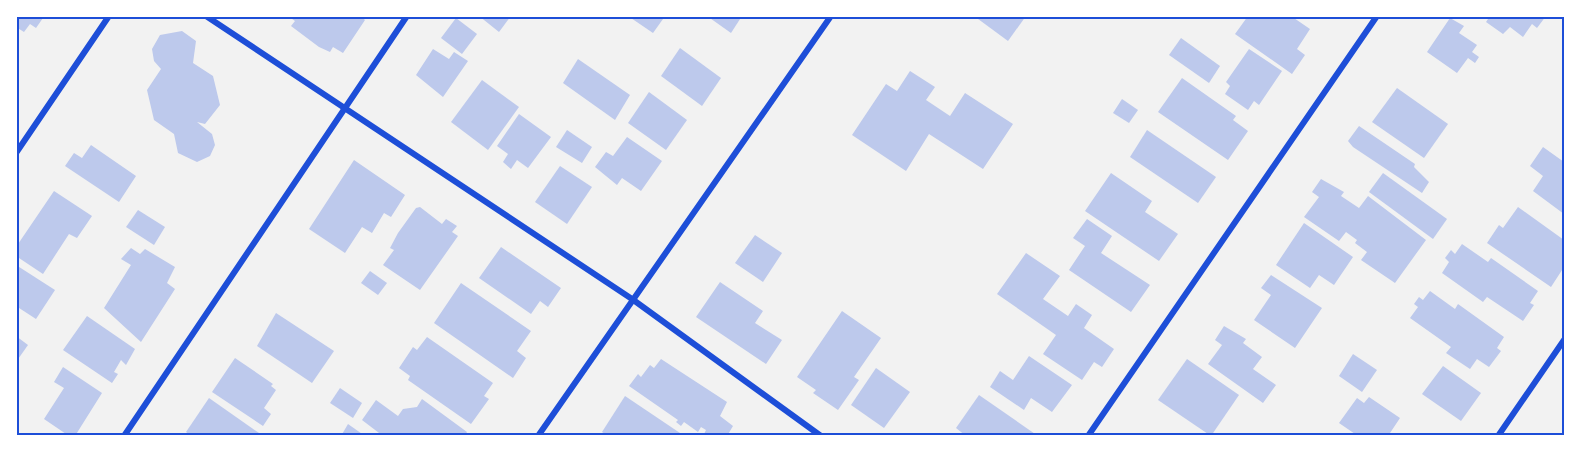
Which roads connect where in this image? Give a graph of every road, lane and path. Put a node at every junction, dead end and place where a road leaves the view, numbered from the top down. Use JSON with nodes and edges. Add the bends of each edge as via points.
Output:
{"nodes":[{"id":1,"x":109,"y":16,"type":"edge"},
{"id":2,"x":206,"y":16,"type":"edge"},
{"id":3,"x":407,"y":16,"type":"edge"},
{"id":4,"x":831,"y":16,"type":"edge"},
{"id":5,"x":1377,"y":16,"type":"edge"},
{"id":6,"x":345,"y":108,"type":"junction"},
{"id":7,"x":16,"y":153,"type":"edge"},
{"id":8,"x":632,"y":299,"type":"junction"},
{"id":9,"x":1564,"y":340,"type":"edge"},
{"id":10,"x":124,"y":435,"type":"edge"},
{"id":11,"x":538,"y":435,"type":"edge"},
{"id":12,"x":821,"y":435,"type":"edge"},
{"id":13,"x":1088,"y":435,"type":"edge"},
{"id":14,"x":1498,"y":435,"type":"edge"}],
"edges":[{"from":1,"to":7,"type":"street"},
{"from":2,"to":6,"type":"street"},
{"from":3,"to":6,"type":"street"},
{"from":4,"to":8,"type":"street"},
{"from":5,"to":13,"type":"street"},
{"from":6,"to":8,"type":"street"},
{"from":6,"to":10,"type":"street"},
{"from":8,"to":11,"type":"street"},
{"from":8,"to":12,"type":"street"},
{"from":9,"to":14,"type":"street"}]}
